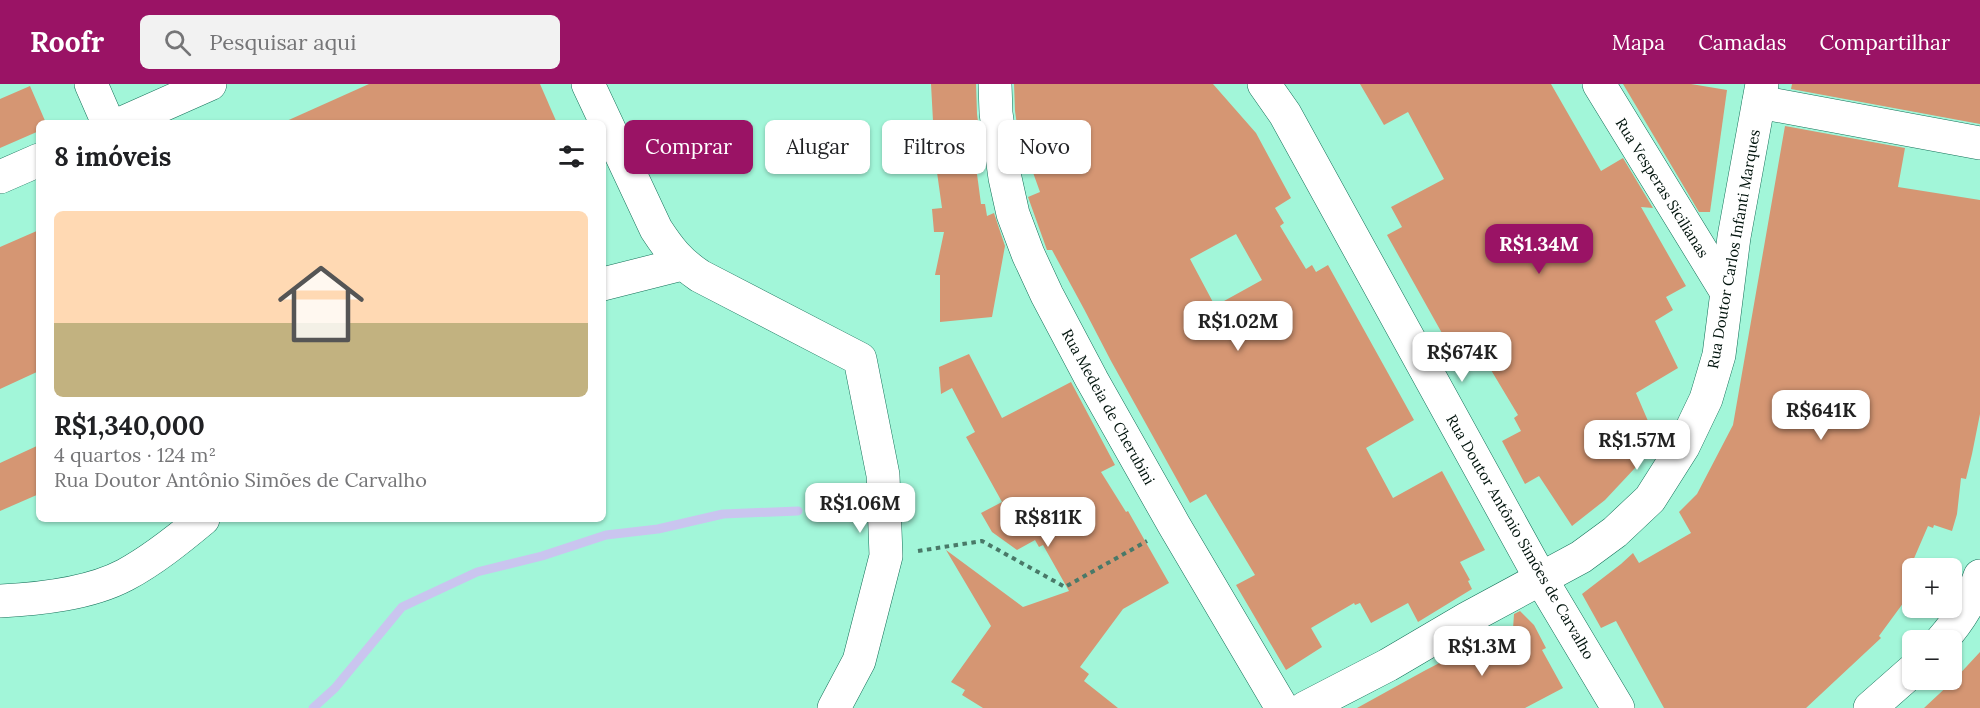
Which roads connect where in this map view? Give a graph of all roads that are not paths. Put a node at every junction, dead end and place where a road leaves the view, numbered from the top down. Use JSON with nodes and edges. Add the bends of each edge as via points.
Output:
{"nodes":[{"id":1,"x":91,"y":84,"type":"edge"},
{"id":2,"x":210,"y":84,"type":"edge"},
{"id":3,"x":588,"y":84,"type":"edge"},
{"id":4,"x":995,"y":84,"type":"edge"},
{"id":5,"x":1264,"y":84,"type":"edge"},
{"id":6,"x":1599,"y":84,"type":"edge"},
{"id":7,"x":1761,"y":93,"type":"edge"},
{"id":8,"x":107,"y":120,"type":"edge"},
{"id":9,"x":129,"y":120,"type":"edge"},
{"id":10,"x":605,"y":120,"type":"edge"},
{"id":11,"x":606,"y":122,"type":"edge"},
{"id":12,"x":1980,"y":143,"type":"edge"},
{"id":13,"x":36,"y":161,"type":"edge"},
{"id":14,"x":0,"y":177,"type":"edge"},
{"id":15,"x":682,"y":264,"type":"junction"},
{"id":16,"x":606,"y":283,"type":"edge"},
{"id":17,"x":1726,"y":291,"type":"junction"},
{"id":18,"x":199,"y":522,"type":"edge"},
{"id":19,"x":1980,"y":576,"type":"edge"},
{"id":20,"x":1541,"y":579,"type":"junction"},
{"id":21,"x":0,"y":601,"type":"edge"},
{"id":22,"x":1951,"y":630,"type":"edge"},
{"id":23,"x":1902,"y":680,"type":"edge"},
{"id":24,"x":834,"y":708,"type":"edge"},
{"id":25,"x":1282,"y":708,"type":"edge"},
{"id":26,"x":1305,"y":708,"type":"edge"},
{"id":27,"x":1618,"y":708,"type":"edge"},
{"id":28,"x":1870,"y":708,"type":"edge"}],
"edges":[{"from":1,"to":8,"type":"street"},
{"from":2,"to":9,"type":"street"},
{"from":3,"to":10,"type":"street"},
{"from":4,"to":25,"type":"street","name":"Rua Medeia de Cherubini","via":[[1005,178],[1028,254],[1082,361]]},
{"from":5,"to":20,"type":"street","name":"Rua Doutor Antônio Simões de Carvalho","via":[[1285,114]]},
{"from":6,"to":17,"type":"street","name":"Rua Vesperas Sicilianas"},
{"from":7,"to":12,"type":"street"},
{"from":7,"to":17,"type":"street","name":"Rua Doutor Carlos Infanti Marques"},
{"from":11,"to":15,"type":"street","via":[[656,229]]},
{"from":13,"to":14,"type":"street"},
{"from":15,"to":16,"type":"street"},
{"from":15,"to":24,"type":"street","via":[[860,359],[883,475],[886,556],[859,661]]},
{"from":17,"to":20,"type":"street","name":"Rua Doutor Carlos Infanti Marques","via":[[1719,355],[1706,399],[1683,447],[1650,499],[1616,532]]},
{"from":18,"to":21,"type":"street","via":[[124,575],[79,591]]},
{"from":19,"to":22,"type":"street"},
{"from":20,"to":26,"type":"street","name":"Rua Doutor Carlos Infanti Marques"},
{"from":20,"to":27,"type":"street","name":"Rua Doutor Antônio Simões de Carvalho"},
{"from":23,"to":28,"type":"street"}]}
